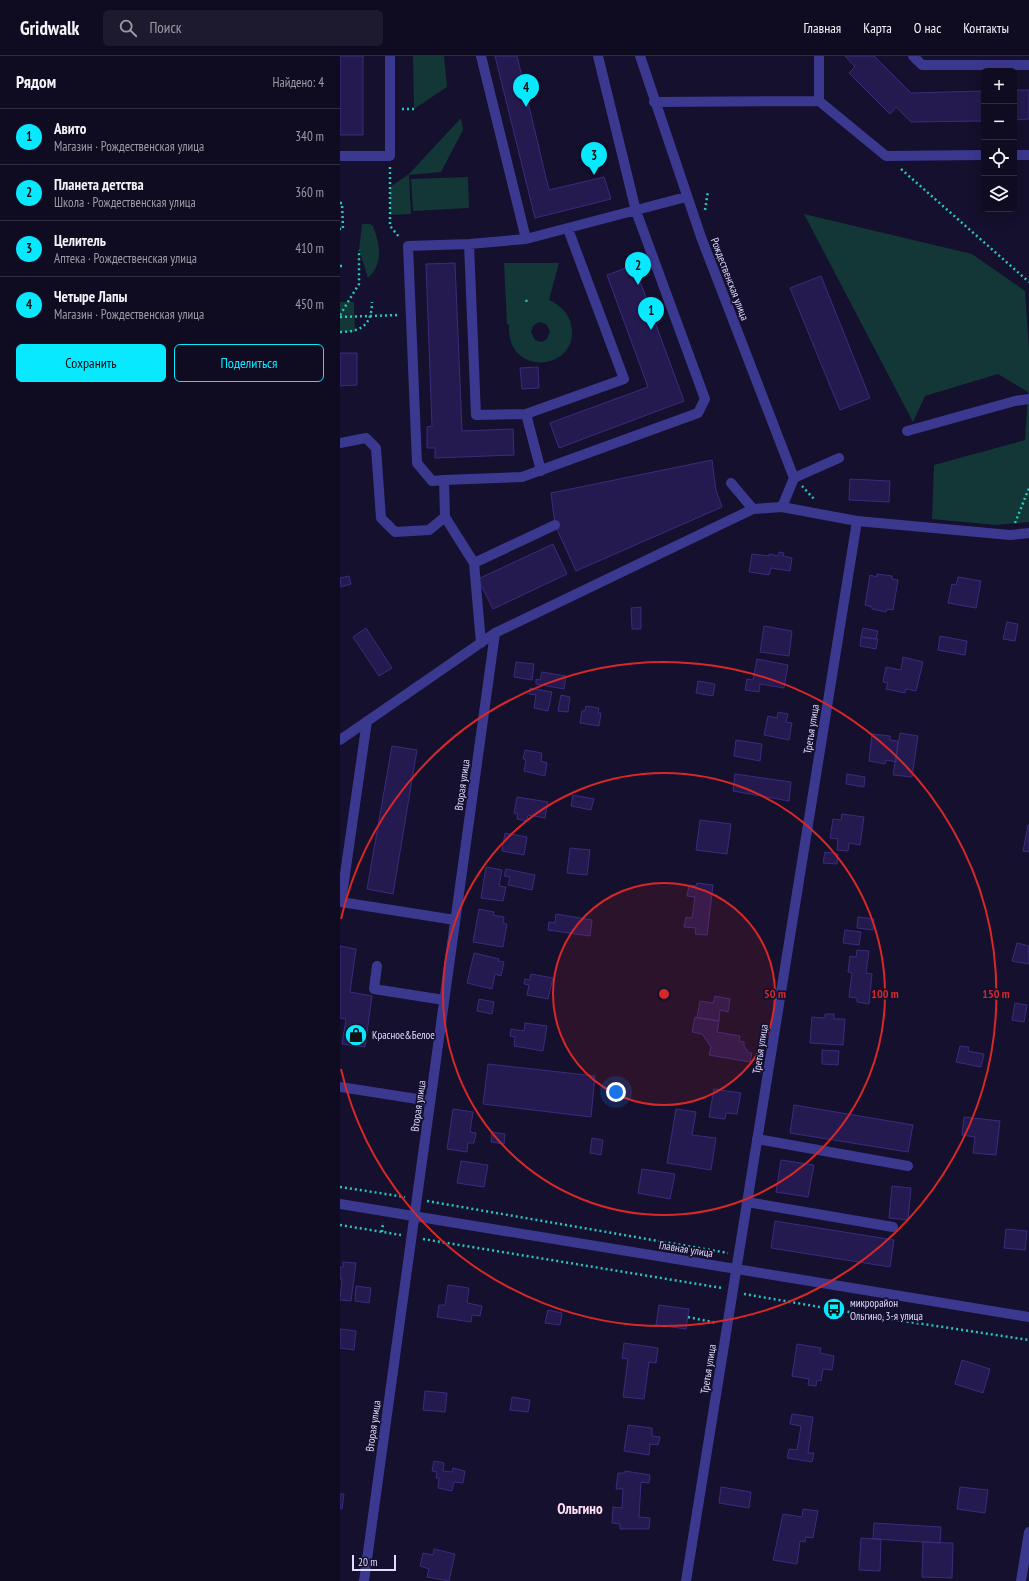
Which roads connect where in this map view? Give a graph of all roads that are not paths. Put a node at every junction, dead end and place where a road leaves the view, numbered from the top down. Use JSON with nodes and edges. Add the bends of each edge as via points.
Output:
{"nodes":[{"id":1,"x":390,"y":56,"type":"edge"},
{"id":2,"x":481,"y":56,"type":"edge"},
{"id":3,"x":598,"y":56,"type":"edge"},
{"id":4,"x":640,"y":56,"type":"edge"},
{"id":5,"x":819,"y":56,"type":"edge"},
{"id":6,"x":913,"y":56,"type":"edge"},
{"id":7,"x":974,"y":61,"type":"edge"},
{"id":8,"x":1029,"y":65,"type":"edge"},
{"id":9,"x":820,"y":101,"type":"junction"},
{"id":10,"x":654,"y":102,"type":"junction"},
{"id":11,"x":1029,"y":154,"type":"edge"},
{"id":12,"x":981,"y":155,"type":"edge"},
{"id":13,"x":1017,"y":155,"type":"edge"},
{"id":14,"x":340,"y":156,"type":"edge"},
{"id":15,"x":686,"y":197,"type":"junction"},
{"id":16,"x":636,"y":211,"type":"junction"},
{"id":17,"x":568,"y":229,"type":"junction"},
{"id":18,"x":526,"y":239,"type":"junction"},
{"id":19,"x":469,"y":244,"type":"junction"},
{"id":20,"x":1029,"y":399,"type":"edge"},
{"id":21,"x":526,"y":414,"type":"junction"},
{"id":22,"x":907,"y":431,"type":"dead end"},
{"id":23,"x":340,"y":443,"type":"edge"},
{"id":24,"x":839,"y":458,"type":"dead end"},
{"id":25,"x":541,"y":471,"type":"junction"},
{"id":26,"x":794,"y":478,"type":"junction"},
{"id":27,"x":444,"y":480,"type":"junction"},
{"id":28,"x":731,"y":483,"type":"dead end"},
{"id":29,"x":782,"y":507,"type":"junction"},
{"id":30,"x":753,"y":509,"type":"junction"},
{"id":31,"x":445,"y":517,"type":"junction"},
{"id":32,"x":857,"y":521,"type":"junction"},
{"id":33,"x":555,"y":525,"type":"dead end"},
{"id":34,"x":1029,"y":533,"type":"edge"},
{"id":35,"x":474,"y":563,"type":"junction"},
{"id":36,"x":495,"y":633,"type":"junction"},
{"id":37,"x":481,"y":643,"type":"junction"},
{"id":38,"x":367,"y":721,"type":"junction"},
{"id":39,"x":340,"y":740,"type":"edge"},
{"id":40,"x":455,"y":920,"type":"junction"},
{"id":41,"x":378,"y":966,"type":"dead end"},
{"id":42,"x":444,"y":1000,"type":"junction"},
{"id":43,"x":340,"y":1087,"type":"edge"},
{"id":44,"x":430,"y":1101,"type":"junction"},
{"id":45,"x":757,"y":1139,"type":"junction"},
{"id":46,"x":908,"y":1166,"type":"dead end"},
{"id":47,"x":747,"y":1202,"type":"junction"},
{"id":48,"x":340,"y":1204,"type":"edge"},
{"id":49,"x":414,"y":1217,"type":"junction"},
{"id":50,"x":893,"y":1227,"type":"dead end"},
{"id":51,"x":736,"y":1269,"type":"junction"},
{"id":52,"x":1029,"y":1317,"type":"edge"},
{"id":53,"x":1029,"y":1532,"type":"edge"},
{"id":54,"x":364,"y":1581,"type":"edge"},
{"id":55,"x":686,"y":1581,"type":"edge"},
{"id":56,"x":1021,"y":1581,"type":"edge"}],
"edges":[{"from":1,"to":14,"type":"street","via":[[390,156]]},
{"from":2,"to":18,"type":"street"},
{"from":3,"to":16,"type":"street"},
{"from":4,"to":10,"type":"street","name":"Рождественская улица"},
{"from":5,"to":9,"type":"street"},
{"from":6,"to":7,"type":"street","via":[[922,65]]},
{"from":7,"to":8,"type":"street"},
{"from":9,"to":10,"type":"street"},
{"from":9,"to":12,"type":"street","via":[[886,156]]},
{"from":10,"to":15,"type":"street","name":"Рождественская улица"},
{"from":11,"to":13,"type":"street"},
{"from":15,"to":16,"type":"street"},
{"from":15,"to":26,"type":"street","name":"Рождественская улица"},
{"from":16,"to":17,"type":"street"},
{"from":16,"to":25,"type":"street","via":[[705,399],[698,413]]},
{"from":17,"to":18,"type":"street"},
{"from":17,"to":21,"type":"street","via":[[624,379]]},
{"from":18,"to":19,"type":"street"},
{"from":19,"to":21,"type":"street","via":[[476,415]]},
{"from":19,"to":27,"type":"street","via":[[408,246],[417,463],[432,480]]},
{"from":20,"to":22,"type":"street"},
{"from":21,"to":25,"type":"street"},
{"from":23,"to":31,"type":"street","via":[[366,438],[376,448],[381,518],[395,532],[429,530]]},
{"from":24,"to":26,"type":"street"},
{"from":25,"to":27,"type":"street","via":[[522,477]]},
{"from":26,"to":29,"type":"street"},
{"from":27,"to":31,"type":"street"},
{"from":28,"to":30,"type":"street"},
{"from":29,"to":30,"type":"street"},
{"from":29,"to":32,"type":"street"},
{"from":30,"to":36,"type":"street"},
{"from":31,"to":35,"type":"street"},
{"from":32,"to":34,"type":"street","via":[[1010,535]]},
{"from":32,"to":45,"type":"street","name":"Третья улица"},
{"from":33,"to":35,"type":"street"},
{"from":35,"to":37,"type":"street"},
{"from":36,"to":37,"type":"street"},
{"from":36,"to":40,"type":"street","name":"Вторая улица"},
{"from":37,"to":38,"type":"street"},
{"from":38,"to":39,"type":"street"},
{"from":38,"to":40,"type":"street","via":[[341,902]]},
{"from":40,"to":42,"type":"street","name":"Вторая улица"},
{"from":41,"to":42,"type":"street","via":[[374,989]]},
{"from":42,"to":44,"type":"street","name":"Вторая улица"},
{"from":43,"to":44,"type":"street"},
{"from":44,"to":49,"type":"street","name":"Вторая улица"},
{"from":45,"to":46,"type":"street"},
{"from":45,"to":47,"type":"street","name":"Третья улица"},
{"from":47,"to":50,"type":"street"},
{"from":47,"to":51,"type":"street","name":"Третья улица"},
{"from":48,"to":49,"type":"street","name":"Главная улица"},
{"from":49,"to":51,"type":"street","name":"Главная улица"},
{"from":49,"to":54,"type":"street","name":"Вторая улица"},
{"from":51,"to":52,"type":"street","name":"Главная улица"},
{"from":51,"to":55,"type":"street","name":"Третья улица"},
{"from":53,"to":56,"type":"street"}]}
